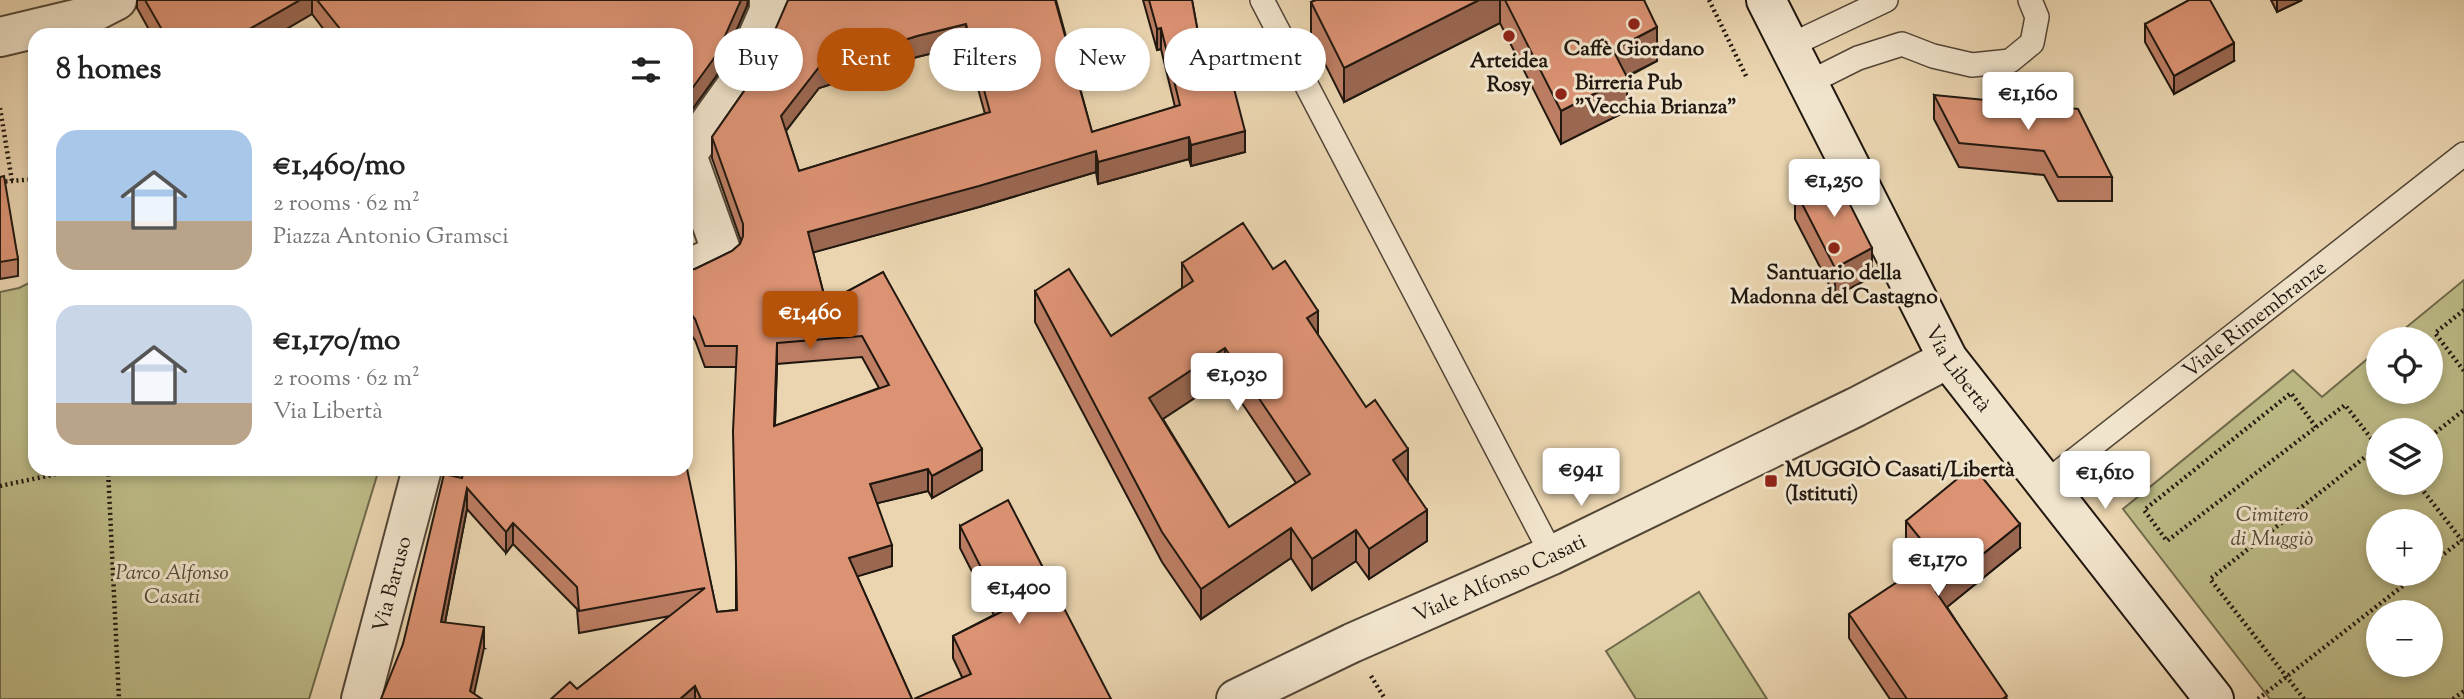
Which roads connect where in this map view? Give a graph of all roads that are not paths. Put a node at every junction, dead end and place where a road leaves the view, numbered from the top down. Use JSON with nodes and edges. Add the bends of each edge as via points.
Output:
{"nodes":[{"id":1,"x":117,"y":0,"type":"edge"},
{"id":2,"x":768,"y":0,"type":"edge"},
{"id":3,"x":1262,"y":0,"type":"edge"},
{"id":4,"x":1766,"y":0,"type":"edge"},
{"id":5,"x":1886,"y":0,"type":"edge"},
{"id":6,"x":2030,"y":0,"type":"edge"},
{"id":7,"x":85,"y":17,"type":"edge"},
{"id":8,"x":38,"y":28,"type":"edge"},
{"id":9,"x":28,"y":30,"type":"edge"},
{"id":10,"x":0,"y":37,"type":"edge"},
{"id":11,"x":1789,"y":47,"type":"junction"},
{"id":12,"x":1808,"y":83,"type":"junction"},
{"id":13,"x":693,"y":145,"type":"edge"},
{"id":14,"x":2464,"y":154,"type":"edge"},
{"id":15,"x":693,"y":174,"type":"edge"},
{"id":16,"x":693,"y":267,"type":"edge"},
{"id":17,"x":1948,"y":359,"type":"junction"},
{"id":18,"x":420,"y":476,"type":"edge"},
{"id":19,"x":2045,"y":483,"type":"junction"},
{"id":20,"x":1552,"y":555,"type":"junction"},
{"id":21,"x":361,"y":699,"type":"edge"},
{"id":22,"x":1236,"y":699,"type":"edge"},
{"id":23,"x":2214,"y":699,"type":"edge"}],
"edges":[{"from":1,"to":7,"type":"street"},
{"from":2,"to":13,"type":"street","via":[[769,11],[736,86]]},
{"from":3,"to":20,"type":"lane"},
{"from":4,"to":11,"type":"street","name":"Via Libertà"},
{"from":5,"to":11,"type":"lane"},
{"from":6,"to":12,"type":"lane","via":[[2037,18],[2032,43],[2010,61],[1972,65],[1902,44],[1858,58]]},
{"from":7,"to":8,"type":"street"},
{"from":9,"to":10,"type":"street"},
{"from":11,"to":12,"type":"street","name":"Via Libertà"},
{"from":12,"to":17,"type":"street","name":"Via Libertà"},
{"from":14,"to":19,"type":"lane","name":"Viale Rimembranze"},
{"from":15,"to":16,"type":"street","via":[[722,253]]},
{"from":17,"to":19,"type":"street","name":"Via Libertà"},
{"from":17,"to":20,"type":"street","name":"Viale Alfonso Casati"},
{"from":18,"to":21,"type":"street","name":"Via Baruso"},
{"from":19,"to":23,"type":"street","name":"Via Libertà"},
{"from":20,"to":22,"type":"street","name":"Viale Alfonso Casati"}]}
